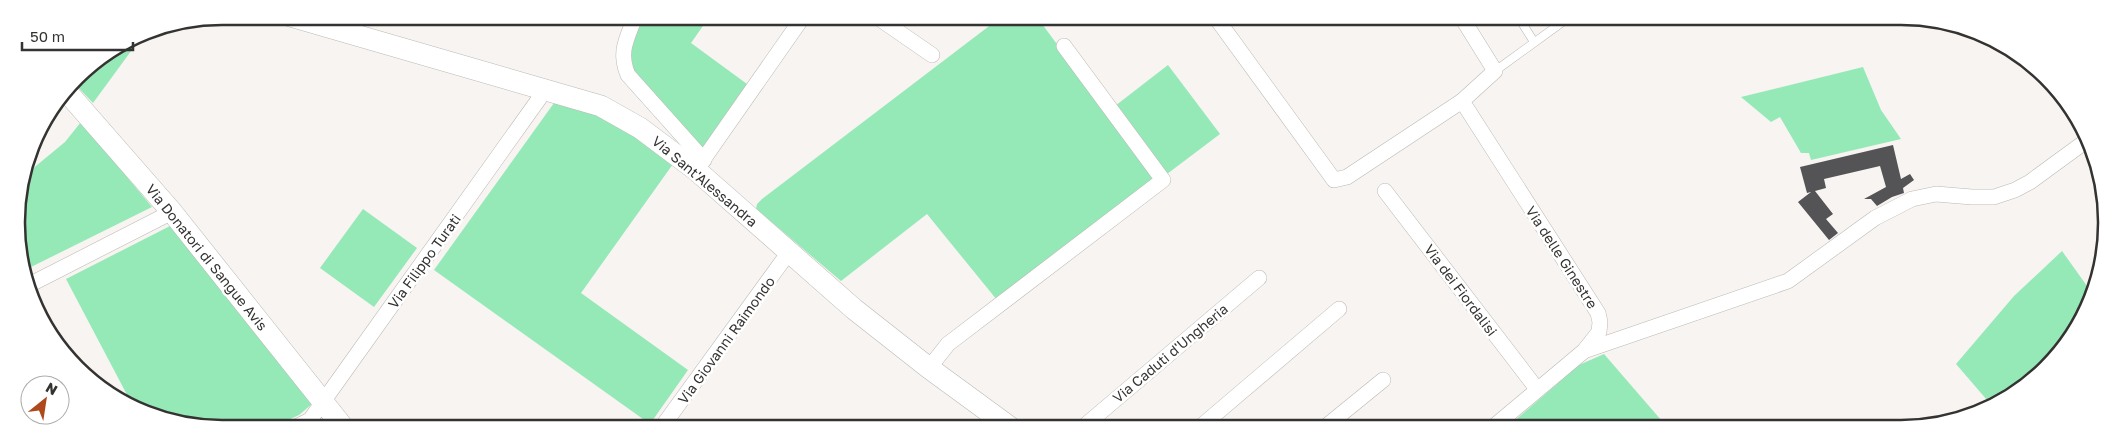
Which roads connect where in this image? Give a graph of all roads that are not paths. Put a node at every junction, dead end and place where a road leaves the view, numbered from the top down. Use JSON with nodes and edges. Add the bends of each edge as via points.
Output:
{"nodes":[{"id":1,"x":322,"y":25,"type":"edge"},
{"id":2,"x":632,"y":25,"type":"edge"},
{"id":3,"x":795,"y":25,"type":"edge"},
{"id":4,"x":889,"y":25,"type":"edge"},
{"id":5,"x":1221,"y":25,"type":"edge"},
{"id":6,"x":1466,"y":25,"type":"edge"},
{"id":7,"x":1523,"y":25,"type":"edge"},
{"id":8,"x":1558,"y":25,"type":"edge"},
{"id":9,"x":1534,"y":42,"type":"junction"},
{"id":10,"x":1064,"y":46,"type":"dead end"},
{"id":11,"x":932,"y":55,"type":"dead end"},
{"id":12,"x":1495,"y":71,"type":"junction"},
{"id":13,"x":546,"y":89,"type":"junction"},
{"id":14,"x":71,"y":96,"type":"edge"},
{"id":15,"x":1462,"y":101,"type":"junction"},
{"id":16,"x":2082,"y":144,"type":"edge"},
{"id":17,"x":700,"y":165,"type":"junction"},
{"id":18,"x":1385,"y":191,"type":"dead end"},
{"id":19,"x":172,"y":212,"type":"junction"},
{"id":20,"x":789,"y":252,"type":"junction"},
{"id":21,"x":1259,"y":278,"type":"dead end"},
{"id":22,"x":34,"y":282,"type":"edge"},
{"id":23,"x":1339,"y":310,"type":"dead end"},
{"id":24,"x":1584,"y":351,"type":"junction"},
{"id":25,"x":929,"y":368,"type":"junction"},
{"id":26,"x":1383,"y":380,"type":"dead end"},
{"id":27,"x":1537,"y":389,"type":"junction"},
{"id":28,"x":324,"y":401,"type":"junction"},
{"id":29,"x":310,"y":420,"type":"edge"},
{"id":30,"x":338,"y":420,"type":"edge"},
{"id":31,"x":667,"y":420,"type":"edge"},
{"id":32,"x":999,"y":420,"type":"edge"},
{"id":33,"x":1091,"y":420,"type":"edge"},
{"id":34,"x":1208,"y":420,"type":"edge"},
{"id":35,"x":1334,"y":420,"type":"edge"},
{"id":36,"x":1501,"y":420,"type":"edge"}],
"edges":[{"from":1,"to":13,"type":"street","name":"Via Sant'Alessandra"},
{"from":2,"to":17,"type":"street","via":[[622,52],[628,75]]},
{"from":3,"to":17,"type":"street"},
{"from":4,"to":11,"type":"street"},
{"from":5,"to":15,"type":"street","via":[[1334,180],[1347,177]]},
{"from":6,"to":12,"type":"street"},
{"from":7,"to":9,"type":"lane"},
{"from":8,"to":9,"type":"lane"},
{"from":9,"to":12,"type":"lane"},
{"from":10,"to":25,"type":"street","via":[[1163,180],[948,344]]},
{"from":12,"to":15,"type":"street"},
{"from":13,"to":17,"type":"street","name":"Via Sant'Alessandra","via":[[601,106]]},
{"from":13,"to":28,"type":"street","name":"Via Filippo Turati"},
{"from":14,"to":19,"type":"street","name":"Via Donatori di Sangue Avis"},
{"from":15,"to":24,"type":"street","name":"Via delle Ginestre","via":[[1598,313],[1600,332]]},
{"from":16,"to":24,"type":"street","via":[[2015,190],[1994,197],[1936,194],[1912,199],[1875,218],[1788,281]]},
{"from":17,"to":20,"type":"street","name":"Via Sant'Alessandra"},
{"from":18,"to":27,"type":"street","name":"Via dei Fiordalisi"},
{"from":19,"to":22,"type":"street"},
{"from":19,"to":28,"type":"street","name":"Via Donatori di Sangue Avis"},
{"from":20,"to":25,"type":"street","name":"Via Sant'Alessandra"},
{"from":20,"to":31,"type":"street","name":"Via Giovanni Raimondo"},
{"from":21,"to":33,"type":"street","name":"Via Caduti d'Ungheria"},
{"from":23,"to":34,"type":"street"},
{"from":24,"to":27,"type":"street","name":"Via delle Ginestre"},
{"from":25,"to":32,"type":"street","name":"Via Sant'Alessandra"},
{"from":26,"to":35,"type":"street"},
{"from":27,"to":36,"type":"street","name":"Via delle Ginestre"},
{"from":28,"to":29,"type":"street","name":"Via Filippo Turati"},
{"from":28,"to":30,"type":"street","name":"Via Donatori di Sangue Avis"}]}
